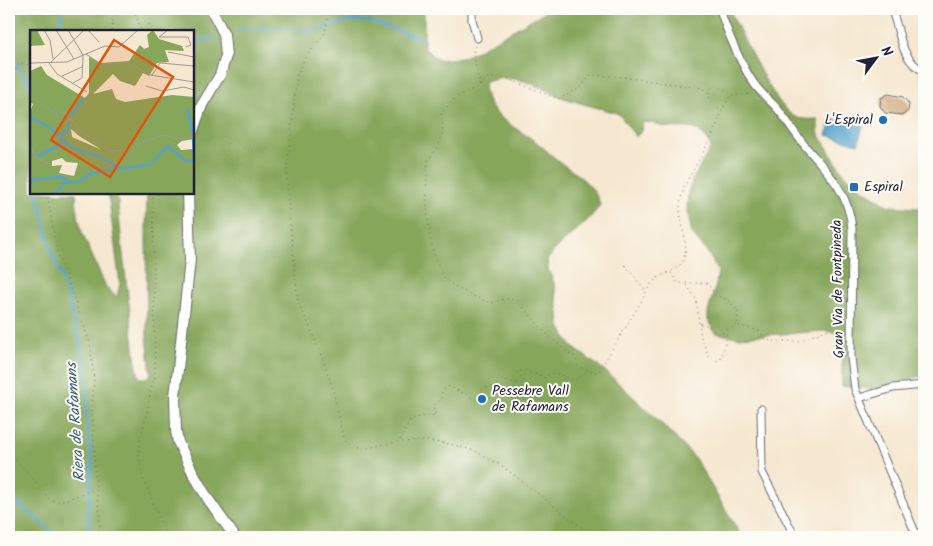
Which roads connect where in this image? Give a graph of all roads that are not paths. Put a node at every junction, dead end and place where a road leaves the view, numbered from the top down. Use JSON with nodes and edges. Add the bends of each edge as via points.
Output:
{"nodes":[{"id":1,"x":212,"y":9,"type":"edge"},
{"id":2,"x":472,"y":9,"type":"edge"},
{"id":3,"x":720,"y":9,"type":"edge"},
{"id":4,"x":892,"y":10,"type":"edge"},
{"id":5,"x":477,"y":38,"type":"road end"},
{"id":6,"x":924,"y":70,"type":"edge"},
{"id":7,"x":194,"y":127,"type":"edge"},
{"id":8,"x":188,"y":194,"type":"edge"},
{"id":9,"x":924,"y":385,"type":"edge"},
{"id":10,"x":859,"y":398,"type":"junction"},
{"id":11,"x":761,"y":408,"type":"dead end"},
{"id":12,"x":235,"y":537,"type":"edge"},
{"id":13,"x":795,"y":537,"type":"edge"},
{"id":14,"x":917,"y":537,"type":"edge"}],
"edges":[{"from":1,"to":7,"type":"main road","via":[[224,34],[226,56]]},
{"from":2,"to":5,"type":"street"},
{"from":3,"to":10,"type":"street","name":"Gran Via de Fontpineda","via":[[746,69],[760,91],[832,176],[845,198],[852,228],[851,358]]},
{"from":4,"to":6,"type":"street","via":[[903,49],[911,62]]},
{"from":8,"to":12,"type":"main road","via":[[190,260],[175,396],[176,431],[194,475]]},
{"from":9,"to":10,"type":"street","via":[[893,388]]},
{"from":10,"to":14,"type":"street","name":"Gran Via de Fontpineda"},
{"from":11,"to":13,"type":"street","via":[[762,472]]}]}
